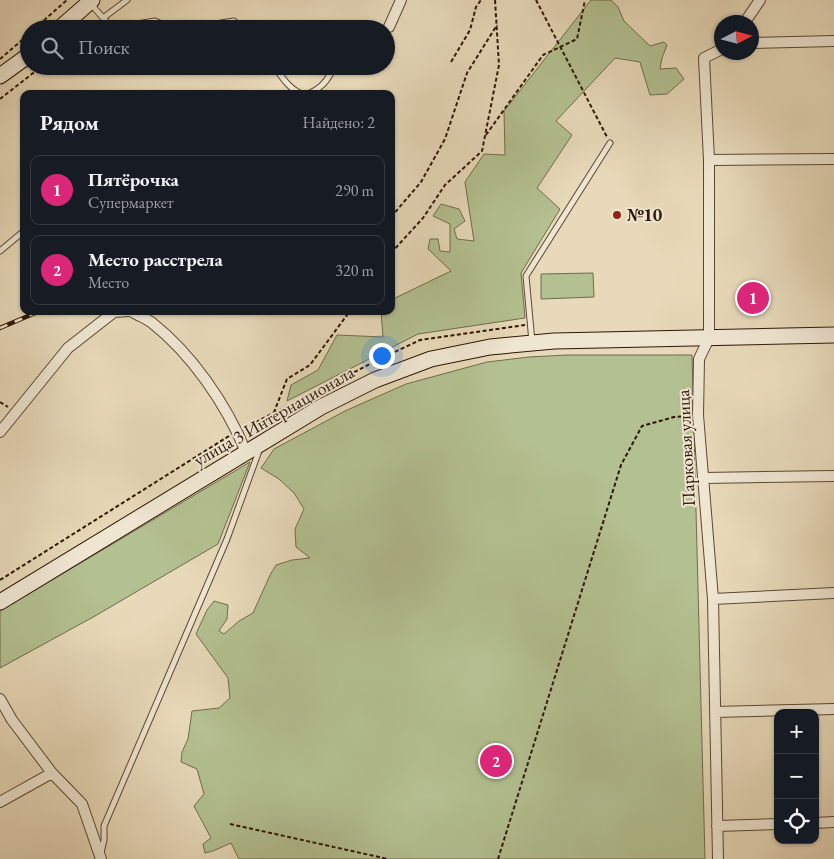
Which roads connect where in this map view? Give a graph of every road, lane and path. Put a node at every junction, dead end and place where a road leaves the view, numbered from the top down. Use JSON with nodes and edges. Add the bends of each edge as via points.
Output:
{"nodes":[{"id":1,"x":67,"y":0,"type":"edge"},
{"id":2,"x":127,"y":0,"type":"edge"},
{"id":3,"x":401,"y":0,"type":"edge"},
{"id":4,"x":481,"y":0,"type":"edge"},
{"id":5,"x":495,"y":0,"type":"edge"},
{"id":6,"x":536,"y":0,"type":"edge"},
{"id":7,"x":585,"y":0,"type":"edge"},
{"id":8,"x":760,"y":0,"type":"edge"},
{"id":9,"x":91,"y":1,"type":"edge"},
{"id":10,"x":750,"y":15,"type":"edge"},
{"id":11,"x":103,"y":18,"type":"junction"},
{"id":12,"x":44,"y":20,"type":"edge"},
{"id":13,"x":70,"y":20,"type":"edge"},
{"id":14,"x":100,"y":20,"type":"edge"},
{"id":15,"x":393,"y":20,"type":"edge"},
{"id":16,"x":497,"y":24,"type":"junction"},
{"id":17,"x":834,"y":41,"type":"edge"},
{"id":18,"x":20,"y":42,"type":"edge"},
{"id":19,"x":759,"y":43,"type":"edge"},
{"id":20,"x":561,"y":46,"type":"junction"},
{"id":21,"x":714,"y":53,"type":"edge"},
{"id":22,"x":0,"y":59,"type":"edge"},
{"id":23,"x":20,"y":62,"type":"edge"},
{"id":24,"x":451,"y":62,"type":"dead end"},
{"id":25,"x":31,"y":75,"type":"edge"},
{"id":26,"x":281,"y":75,"type":"edge"},
{"id":27,"x":330,"y":75,"type":"edge"},
{"id":28,"x":0,"y":76,"type":"edge"},
{"id":29,"x":294,"y":90,"type":"edge"},
{"id":30,"x":315,"y":90,"type":"edge"},
{"id":31,"x":0,"y":99,"type":"edge"},
{"id":32,"x":484,"y":137,"type":"junction"},
{"id":33,"x":610,"y":143,"type":"joint"},
{"id":34,"x":834,"y":158,"type":"edge"},
{"id":35,"x":709,"y":160,"type":"junction"},
{"id":36,"x":395,"y":212,"type":"edge"},
{"id":37,"x":20,"y":234,"type":"edge"},
{"id":38,"x":395,"y":250,"type":"edge"},
{"id":39,"x":0,"y":251,"type":"edge"},
{"id":40,"x":110,"y":315,"type":"edge"},
{"id":41,"x":137,"y":315,"type":"edge"},
{"id":42,"x":347,"y":315,"type":"edge"},
{"id":43,"x":834,"y":335,"type":"edge"},
{"id":44,"x":709,"y":338,"type":"junction"},
{"id":45,"x":532,"y":343,"type":"junction"},
{"id":46,"x":698,"y":415,"type":"junction"},
{"id":47,"x":0,"y":432,"type":"edge"},
{"id":48,"x":263,"y":442,"type":"junction"},
{"id":49,"x":246,"y":452,"type":"junction"},
{"id":50,"x":834,"y":476,"type":"edge"},
{"id":51,"x":704,"y":478,"type":"junction"},
{"id":52,"x":834,"y":593,"type":"edge"},
{"id":53,"x":713,"y":598,"type":"junction"},
{"id":54,"x":0,"y":602,"type":"edge"},
{"id":55,"x":0,"y":699,"type":"edge"},
{"id":56,"x":834,"y":709,"type":"edge"},
{"id":57,"x":716,"y":712,"type":"junction"},
{"id":58,"x":52,"y":773,"type":"junction"},
{"id":59,"x":0,"y":802,"type":"edge"},
{"id":60,"x":834,"y":822,"type":"edge"},
{"id":61,"x":819,"y":823,"type":"edge"},
{"id":62,"x":230,"y":824,"type":"dead end"},
{"id":63,"x":774,"y":824,"type":"edge"},
{"id":64,"x":717,"y":826,"type":"junction"},
{"id":65,"x":101,"y":857,"type":"edge"},
{"id":66,"x":388,"y":859,"type":"edge"},
{"id":67,"x":498,"y":859,"type":"edge"},
{"id":68,"x":718,"y":859,"type":"edge"}],
"edges":[{"from":1,"to":12,"type":"path"},
{"from":2,"to":11,"type":"lane"},
{"from":3,"to":15,"type":"street"},
{"from":4,"to":24,"type":"path","via":[[470,30]]},
{"from":5,"to":16,"type":"path"},
{"from":6,"to":20,"type":"path"},
{"from":7,"to":20,"type":"path","via":[[577,39]]},
{"from":8,"to":10,"type":"street"},
{"from":9,"to":11,"type":"lane"},
{"from":9,"to":13,"type":"main road"},
{"from":11,"to":14,"type":"path"},
{"from":16,"to":32,"type":"path","via":[[499,65]]},
{"from":16,"to":36,"type":"path","via":[[467,73],[445,139],[422,182]]},
{"from":17,"to":19,"type":"street"},
{"from":18,"to":22,"type":"path"},
{"from":20,"to":32,"type":"path","via":[[543,55]]},
{"from":20,"to":33,"type":"path"},
{"from":21,"to":35,"type":"street","name":"Парковая улица","via":[[704,58]]},
{"from":23,"to":28,"type":"main road"},
{"from":25,"to":31,"type":"path"},
{"from":26,"to":29,"type":"lane"},
{"from":27,"to":30,"type":"lane"},
{"from":32,"to":38,"type":"path","via":[[482,150],[445,185],[423,218]]},
{"from":33,"to":45,"type":"lane","via":[[526,276]]},
{"from":34,"to":35,"type":"street"},
{"from":35,"to":44,"type":"street","name":"Парковая улица"},
{"from":37,"to":39,"type":"lane"},
{"from":40,"to":47,"type":"street","via":[[68,348]]},
{"from":41,"to":49,"type":"street","via":[[150,321],[169,338],[214,390]]},
{"from":42,"to":48,"type":"path","via":[[310,365],[287,379]]},
{"from":43,"to":44,"type":"main road","name":"улица 3 Интернационала"},
{"from":44,"to":45,"type":"main road","name":"улица 3 Интернационала"},
{"from":44,"to":46,"type":"street","name":"Парковая улица","via":[[699,359]]},
{"from":45,"to":48,"type":"main road","name":"улица 3 Интернационала","via":[[490,347],[432,360],[375,380],[320,407]]},
{"from":46,"to":51,"type":"street","name":"Парковая улица"},
{"from":46,"to":67,"type":"path","via":[[674,417],[642,426],[620,465]]},
{"from":48,"to":49,"type":"main road","name":"улица 3 Интернационала"},
{"from":48,"to":65,"type":"lane","via":[[227,540],[104,826]]},
{"from":49,"to":54,"type":"main road","name":"улица 3 Интернационала"},
{"from":50,"to":51,"type":"street"},
{"from":51,"to":53,"type":"street","name":"Парковая улица"},
{"from":52,"to":53,"type":"street"},
{"from":53,"to":57,"type":"street","name":"Парковая улица"},
{"from":55,"to":58,"type":"street"},
{"from":56,"to":57,"type":"street"},
{"from":57,"to":64,"type":"street","name":"Парковая улица"},
{"from":58,"to":59,"type":"street"},
{"from":58,"to":65,"type":"street","via":[[82,804]]},
{"from":60,"to":61,"type":"street"},
{"from":62,"to":66,"type":"path"},
{"from":63,"to":64,"type":"street"},
{"from":64,"to":68,"type":"street","name":"Парковая улица"}]}
